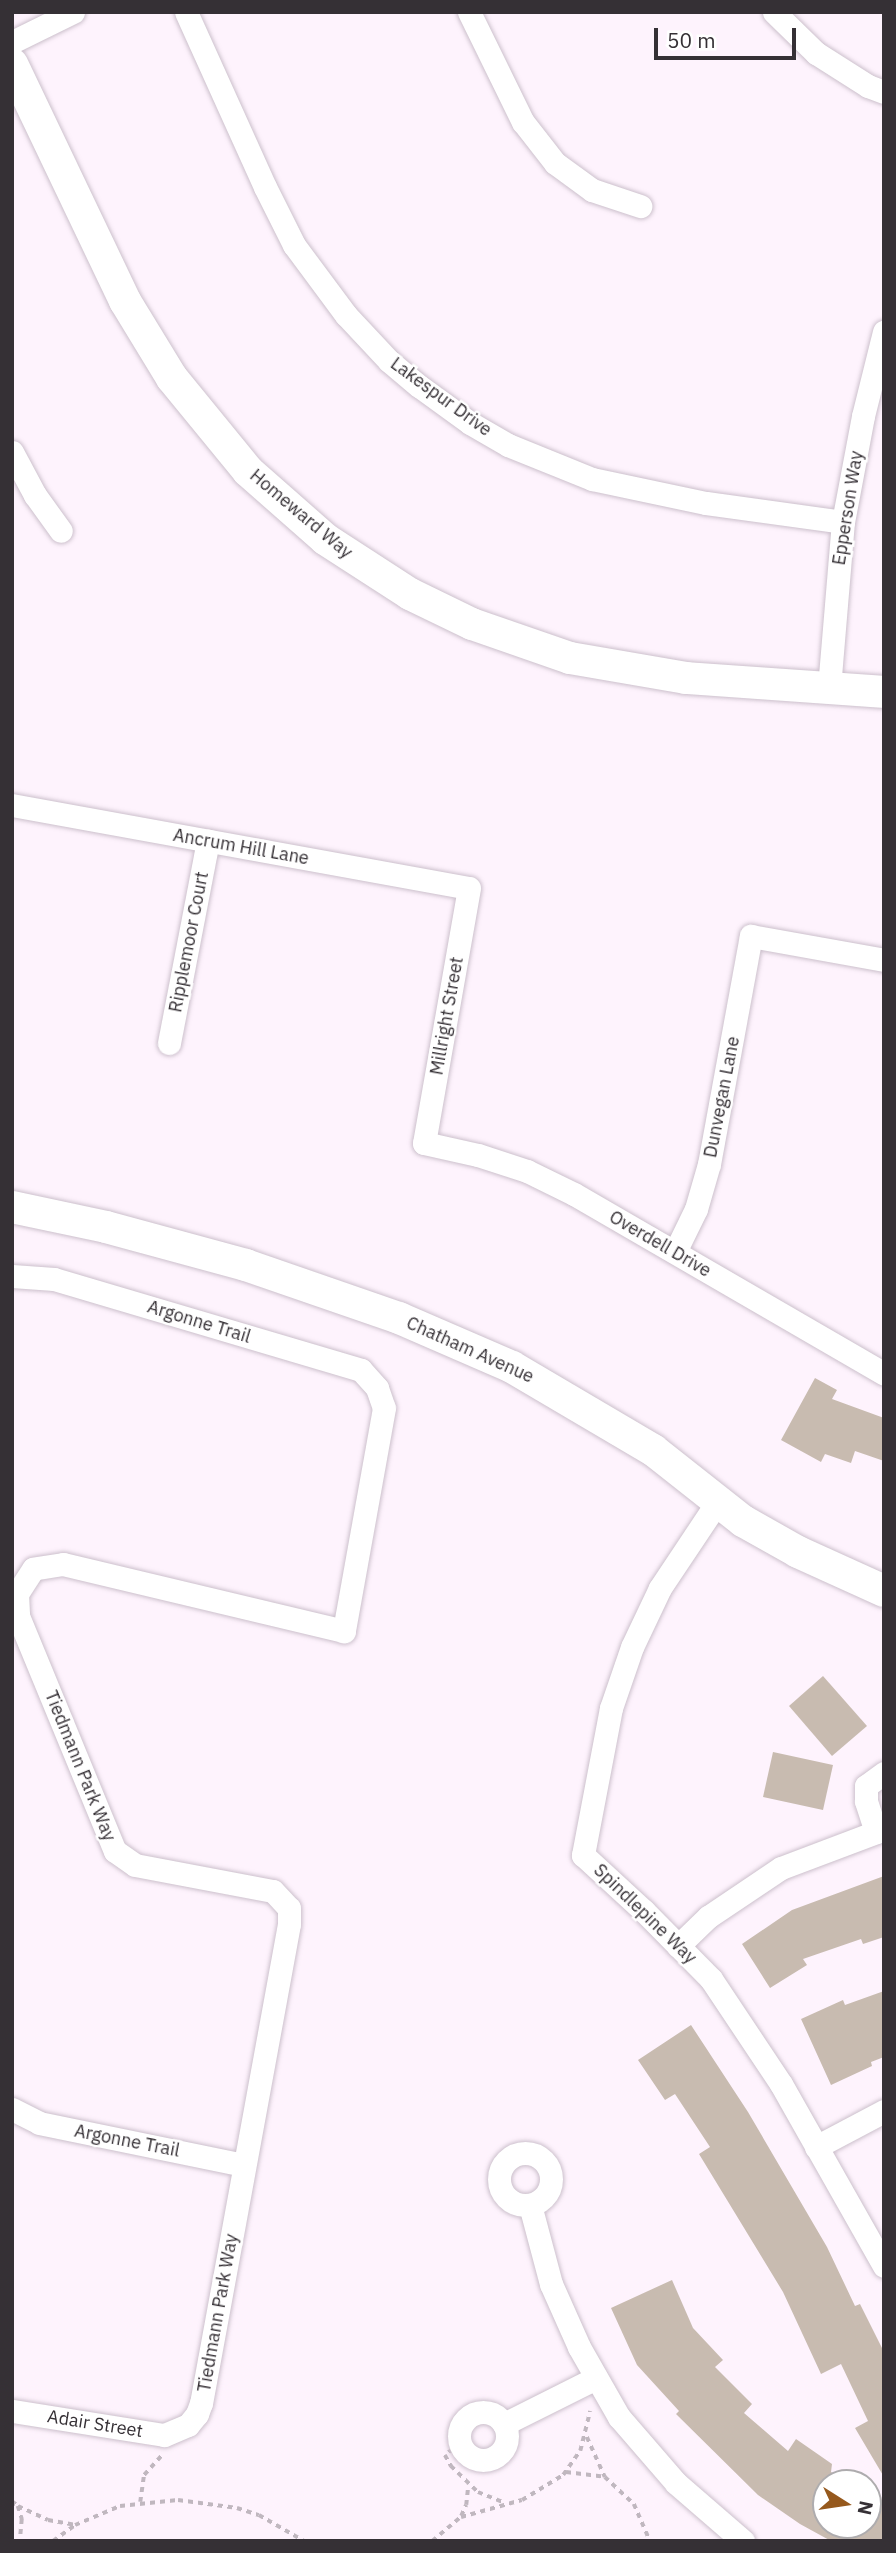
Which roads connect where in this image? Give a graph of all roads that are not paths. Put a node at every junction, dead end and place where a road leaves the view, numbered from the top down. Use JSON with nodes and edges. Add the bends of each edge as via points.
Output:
{"nodes":[{"id":1,"x":73,"y":12,"type":"edge"},
{"id":2,"x":186,"y":12,"type":"edge"},
{"id":3,"x":469,"y":12,"type":"edge"},
{"id":4,"x":774,"y":12,"type":"edge"},
{"id":5,"x":12,"y":42,"type":"edge"},
{"id":6,"x":12,"y":64,"type":"edge"},
{"id":7,"x":884,"y":92,"type":"edge"},
{"id":8,"x":640,"y":206,"type":"dead end"},
{"id":9,"x":884,"y":332,"type":"edge"},
{"id":10,"x":12,"y":452,"type":"edge"},
{"id":11,"x":843,"y":522,"type":"junction"},
{"id":12,"x":61,"y":531,"type":"dead end"},
{"id":13,"x":829,"y":688,"type":"junction"},
{"id":14,"x":884,"y":692,"type":"edge"},
{"id":15,"x":12,"y":806,"type":"edge"},
{"id":16,"x":208,"y":841,"type":"junction"},
{"id":17,"x":469,"y":888,"type":"joint"},
{"id":18,"x":884,"y":960,"type":"edge"},
{"id":19,"x":169,"y":1043,"type":"dead end"},
{"id":20,"x":424,"y":1143,"type":"joint"},
{"id":21,"x":12,"y":1207,"type":"edge"},
{"id":22,"x":675,"y":1252,"type":"junction"},
{"id":23,"x":12,"y":1276,"type":"edge"},
{"id":24,"x":884,"y":1374,"type":"edge"},
{"id":25,"x":377,"y":1388,"type":"joint"},
{"id":26,"x":718,"y":1501,"type":"junction"},
{"id":27,"x":884,"y":1591,"type":"edge"},
{"id":28,"x":884,"y":1773,"type":"edge"},
{"id":29,"x":880,"y":1830,"type":"edge"},
{"id":30,"x":678,"y":1946,"type":"junction"},
{"id":31,"x":12,"y":2109,"type":"edge"},
{"id":32,"x":884,"y":2111,"type":"edge"},
{"id":33,"x":817,"y":2147,"type":"junction"},
{"id":34,"x":244,"y":2165,"type":"junction"},
{"id":35,"x":530,"y":2205,"type":"dead end"},
{"id":36,"x":884,"y":2266,"type":"edge"},
{"id":37,"x":596,"y":2378,"type":"junction"},
{"id":38,"x":12,"y":2411,"type":"edge"},
{"id":39,"x":504,"y":2424,"type":"junction"},
{"id":40,"x":178,"y":2431,"type":"joint"},
{"id":41,"x":743,"y":2541,"type":"edge"}],
"edges":[{"from":1,"to":5,"type":"street"},
{"from":2,"to":11,"type":"street","name":"Lakespur Drive","via":[[294,245],[346,315],[419,386],[508,444],[592,479],[706,503]]},
{"from":3,"to":8,"type":"street","via":[[523,122],[555,163],[592,190]]},
{"from":4,"to":7,"type":"street","via":[[816,53]]},
{"from":6,"to":13,"type":"street","name":"Homeward Way","via":[[125,300],[172,378],[248,471],[325,539],[410,594],[472,624],[570,658],[686,678]]},
{"from":9,"to":11,"type":"street","name":"Epperson Way"},
{"from":10,"to":12,"type":"street"},
{"from":11,"to":13,"type":"street","name":"Epperson Way"},
{"from":13,"to":14,"type":"street","name":"Homeward Way"},
{"from":15,"to":16,"type":"street","name":"Ancrum Hill Lane"},
{"from":16,"to":17,"type":"street","name":"Ancrum Hill Lane"},
{"from":16,"to":19,"type":"street","name":"Ripplemoor Court"},
{"from":17,"to":20,"type":"street","name":"Millright Street"},
{"from":18,"to":22,"type":"street","name":"Dunvegan Lane","via":[[751,936],[709,1164],[696,1209]]},
{"from":20,"to":22,"type":"street","name":"Overdell Drive","via":[[527,1171]]},
{"from":21,"to":26,"type":"street","name":"Chatham Avenue","via":[[246,1265],[399,1318],[512,1367],[592,1412],[653,1450]]},
{"from":22,"to":24,"type":"street","name":"Overdell Drive"},
{"from":23,"to":25,"type":"street","name":"Argonne Trail","via":[[54,1279],[361,1370]]},
{"from":25,"to":34,"type":"street","name":"Tiedmann Park Way","via":[[384,1408],[344,1631],[64,1564],[33,1569],[17,1594],[18,1616],[115,1851],[135,1864],[273,1891],[289,1908]]},
{"from":26,"to":27,"type":"street","name":"Chatham Avenue","via":[[798,1552]]},
{"from":26,"to":30,"type":"street","name":"Spindlepine Way","via":[[660,1588],[632,1647],[611,1707],[583,1855]]},
{"from":28,"to":29,"type":"street","via":[[866,1786],[866,1801]]},
{"from":29,"to":30,"type":"street","via":[[781,1868],[708,1917]]},
{"from":30,"to":33,"type":"street","name":"Spindlepine Way","via":[[711,1979],[747,2030]]},
{"from":31,"to":34,"type":"street","name":"Argonne Trail","via":[[39,2123]]},
{"from":32,"to":33,"type":"street"},
{"from":33,"to":36,"type":"street","name":"Spindlepine Way"},
{"from":34,"to":40,"type":"street","name":"Tiedmann Park Way","via":[[201,2403],[188,2426]]},
{"from":35,"to":37,"type":"street","via":[[551,2284]]},
{"from":37,"to":39,"type":"street"},
{"from":37,"to":41,"type":"street","via":[[620,2417],[676,2483]]},
{"from":38,"to":40,"type":"street","name":"Adair Street","via":[[164,2435]]},
{"from":39,"to":39,"type":"street","via":[[506,2442],[495,2457],[477,2459],[461,2444],[461,2429],[472,2414],[490,2413]]}]}
